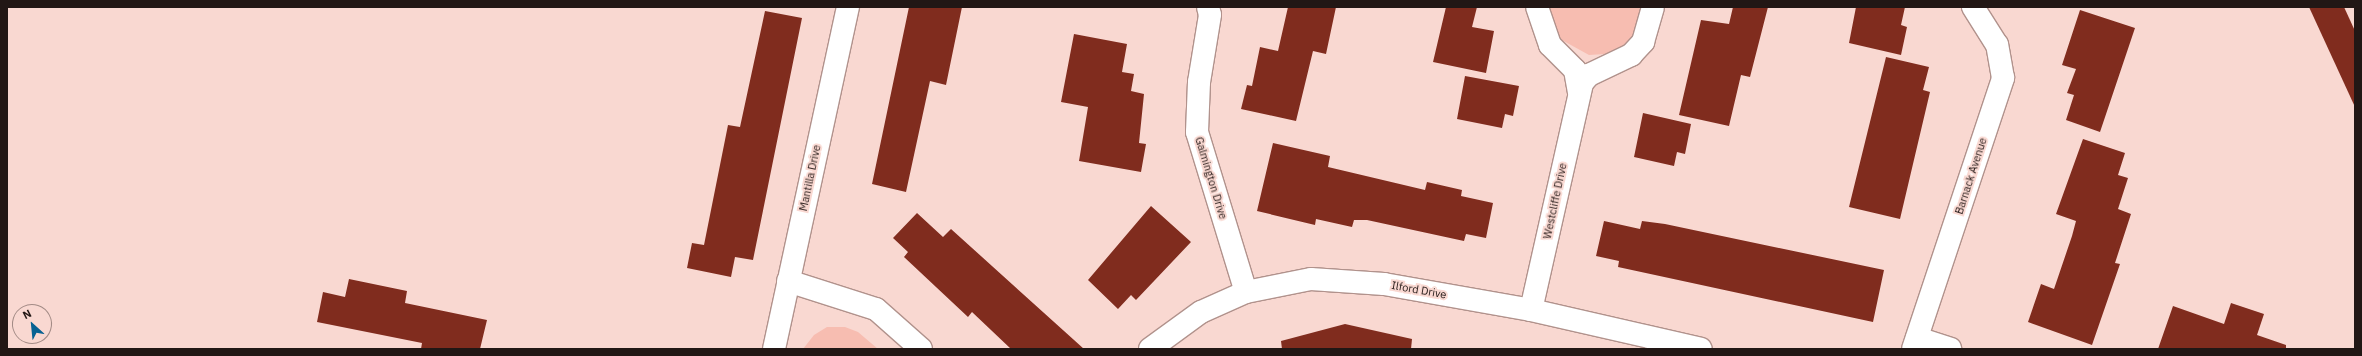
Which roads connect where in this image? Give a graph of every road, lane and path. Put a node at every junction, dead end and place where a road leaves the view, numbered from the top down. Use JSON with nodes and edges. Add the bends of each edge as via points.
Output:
{"nodes":[{"id":1,"x":848,"y":7,"type":"edge"},
{"id":2,"x":1537,"y":7,"type":"edge"},
{"id":3,"x":1653,"y":7,"type":"edge"},
{"id":4,"x":1973,"y":7,"type":"edge"},
{"id":5,"x":1212,"y":10,"type":"edge"},
{"id":6,"x":1579,"y":92,"type":"junction"},
{"id":7,"x":788,"y":281,"type":"junction"},
{"id":8,"x":1246,"y":292,"type":"junction"},
{"id":9,"x":1531,"y":310,"type":"junction"},
{"id":10,"x":1915,"y":344,"type":"edge"},
{"id":11,"x":774,"y":349,"type":"edge"},
{"id":12,"x":921,"y":349,"type":"edge"},
{"id":13,"x":1150,"y":349,"type":"edge"},
{"id":14,"x":1701,"y":349,"type":"edge"},
{"id":15,"x":1950,"y":349,"type":"edge"}],
"edges":[{"from":1,"to":7,"type":"street","name":"Mantilla Drive"},
{"from":2,"to":6,"type":"street","name":"Westcliffe Drive","via":[[1550,45],[1575,70]]},
{"from":3,"to":6,"type":"street","name":"Westcliffe Drive","via":[[1643,42],[1616,64],[1589,75]]},
{"from":4,"to":10,"type":"street","name":"Barnack Avenue","via":[[1997,45],[2003,78]]},
{"from":5,"to":8,"type":"street","name":"Galmington Drive","via":[[1199,82],[1197,132]]},
{"from":6,"to":9,"type":"street","name":"Westcliffe Drive"},
{"from":7,"to":11,"type":"street","name":"Mantilla Drive"},
{"from":7,"to":12,"type":"street","via":[[876,309]]},
{"from":8,"to":9,"type":"street","name":"Ilford Drive","via":[[1311,279],[1384,284]]},
{"from":8,"to":13,"type":"street","name":"Ilford Drive","via":[[1201,312]]},
{"from":9,"to":14,"type":"street","name":"Ilford Drive"},
{"from":10,"to":15,"type":"street"}]}
